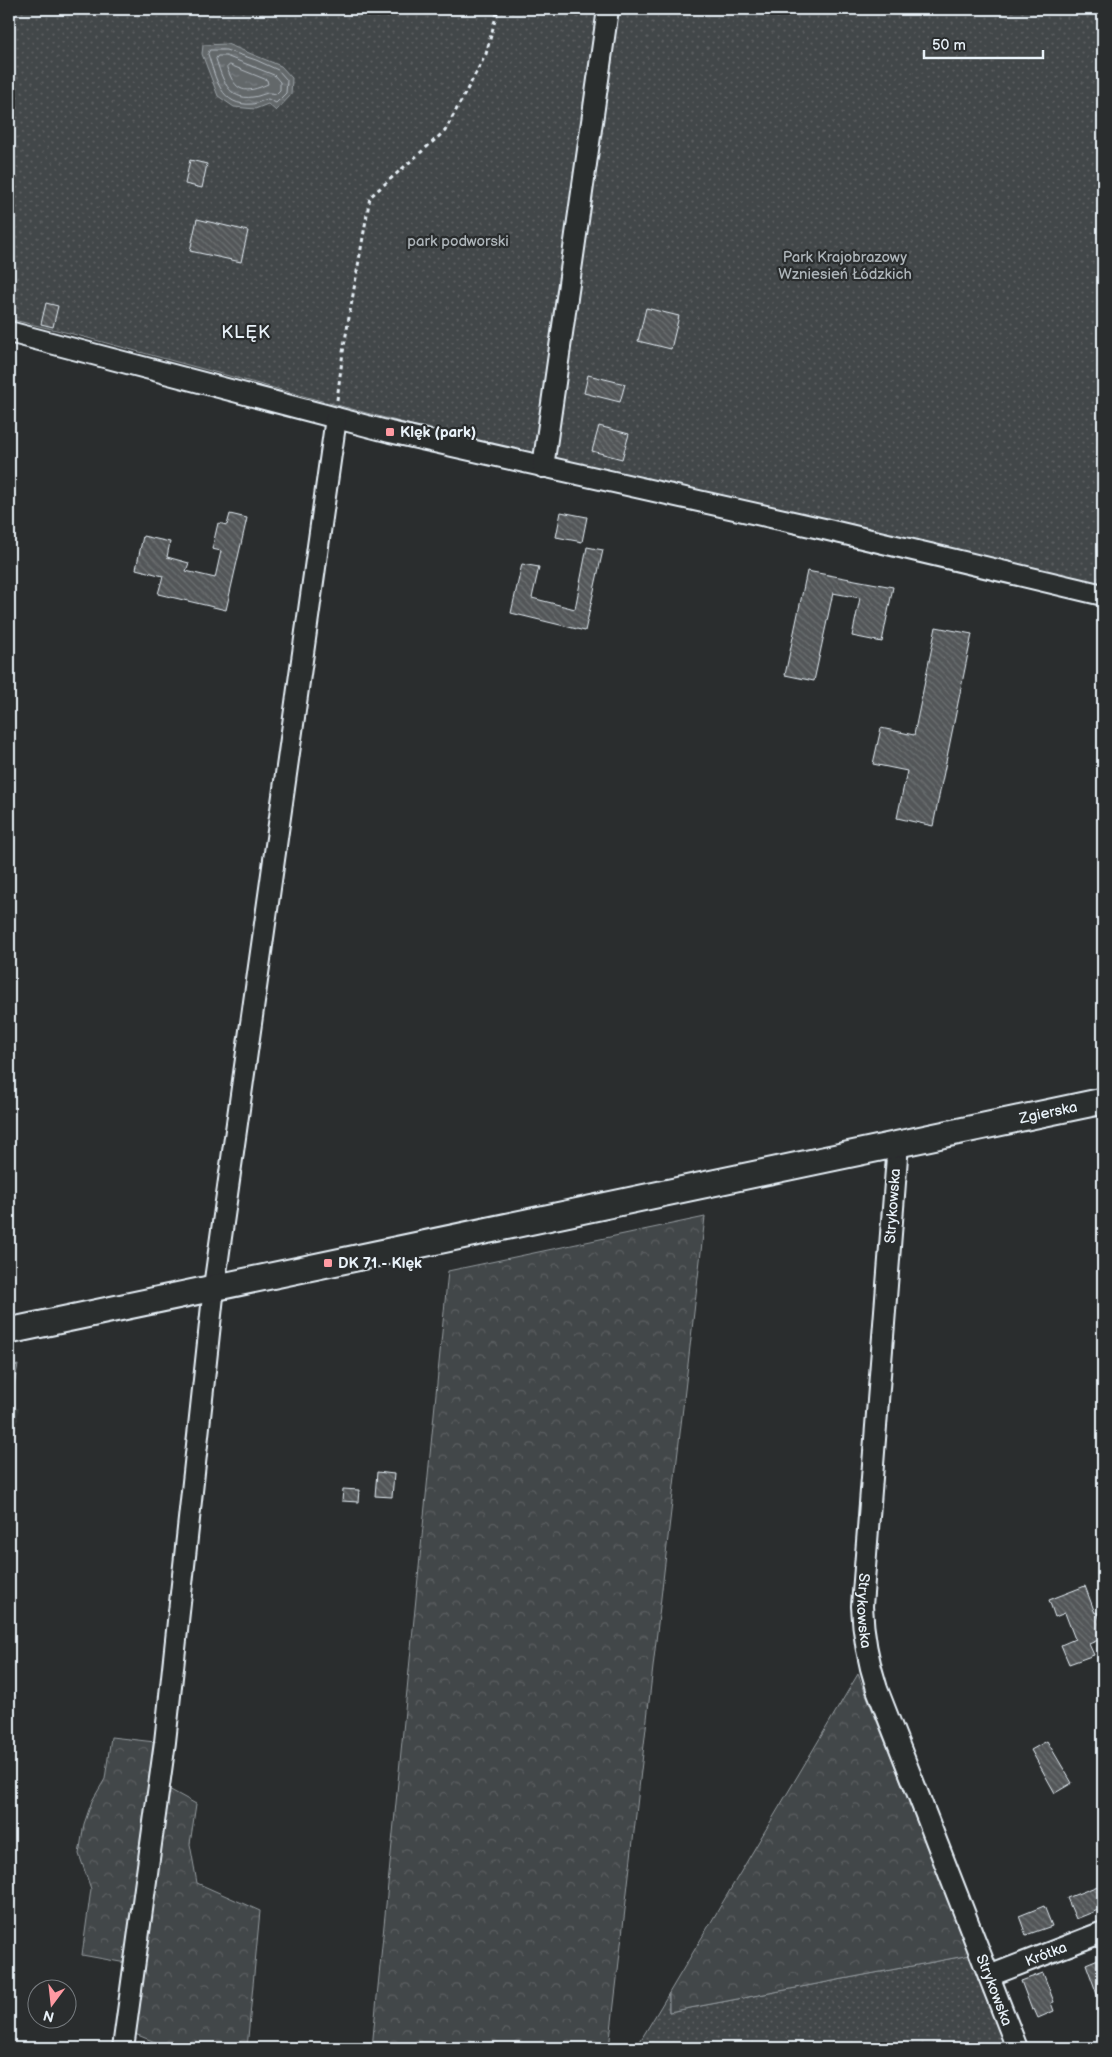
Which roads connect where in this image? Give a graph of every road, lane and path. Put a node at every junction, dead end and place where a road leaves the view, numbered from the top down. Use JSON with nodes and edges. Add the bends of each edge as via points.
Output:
{"nodes":[{"id":1,"x":498,"y":9,"type":"edge"},
{"id":2,"x":608,"y":9,"type":"edge"},
{"id":3,"x":9,"y":332,"type":"edge"},
{"id":4,"x":336,"y":418,"type":"junction"},
{"id":5,"x":543,"y":467,"type":"junction"},
{"id":6,"x":1103,"y":595,"type":"edge"},
{"id":7,"x":1103,"y":1101,"type":"edge"},
{"id":8,"x":898,"y":1144,"type":"junction"},
{"id":9,"x":214,"y":1287,"type":"junction"},
{"id":10,"x":9,"y":1330,"type":"edge"},
{"id":11,"x":1103,"y":1932,"type":"edge"},
{"id":12,"x":989,"y":1976,"type":"junction"},
{"id":13,"x":124,"y":2048,"type":"edge"},
{"id":14,"x":1017,"y":2048,"type":"edge"}],
"edges":[{"from":1,"to":4,"type":"path","via":[[486,54],[445,131],[370,197],[343,352]]},
{"from":2,"to":5,"type":"street"},
{"from":3,"to":4,"type":"street"},
{"from":4,"to":5,"type":"street"},
{"from":4,"to":9,"type":"street"},
{"from":5,"to":6,"type":"street"},
{"from":7,"to":8,"type":"main road","name":"Zgierska"},
{"from":8,"to":9,"type":"main road","name":"Zgierska"},
{"from":8,"to":12,"type":"street","name":"Strykowska","via":[[862,1606],[863,1627],[877,1688]]},
{"from":9,"to":10,"type":"main road","name":"Zgierska"},
{"from":9,"to":13,"type":"street","via":[[165,1742]]},
{"from":11,"to":12,"type":"street","name":"Krótka"},
{"from":12,"to":14,"type":"street","name":"Strykowska"}]}
